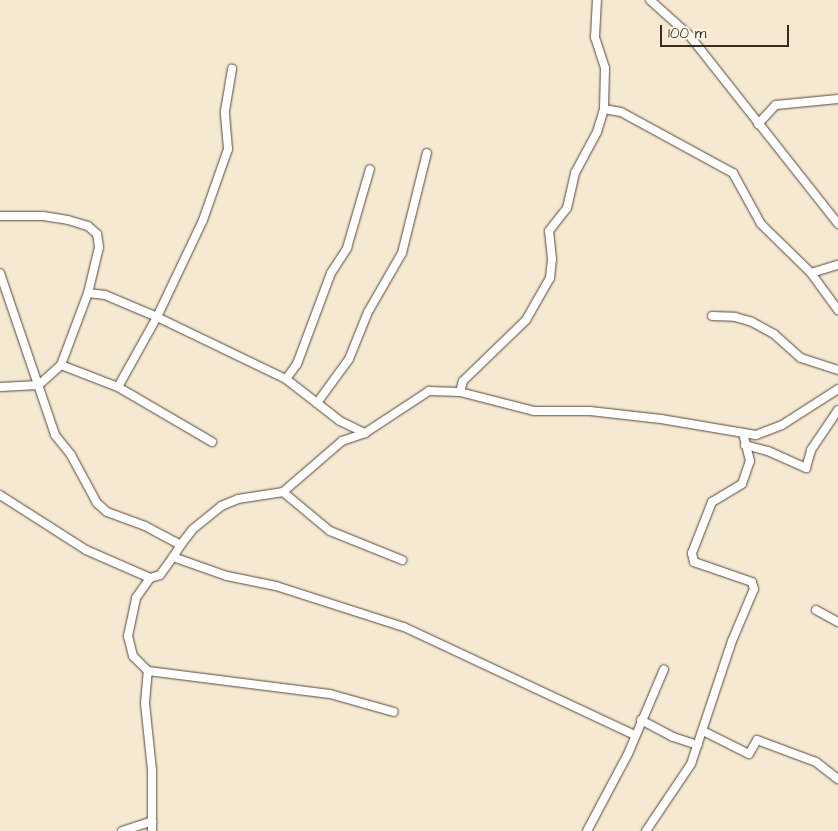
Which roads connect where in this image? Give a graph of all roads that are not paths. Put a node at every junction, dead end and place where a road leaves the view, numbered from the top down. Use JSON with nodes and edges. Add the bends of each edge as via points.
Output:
{"nodes":[{"id":1,"x":597,"y":0,"type":"edge"},
{"id":2,"x":650,"y":0,"type":"edge"},
{"id":3,"x":232,"y":70,"type":"dead end"},
{"id":4,"x":838,"y":99,"type":"edge"},
{"id":5,"x":604,"y":109,"type":"junction"},
{"id":6,"x":758,"y":124,"type":"junction"},
{"id":7,"x":427,"y":153,"type":"dead end"},
{"id":8,"x":370,"y":169,"type":"dead end"},
{"id":9,"x":0,"y":216,"type":"edge"},
{"id":10,"x":838,"y":224,"type":"edge"},
{"id":11,"x":838,"y":265,"type":"edge"},
{"id":12,"x":0,"y":273,"type":"edge"},
{"id":13,"x":811,"y":273,"type":"junction"},
{"id":14,"x":88,"y":293,"type":"junction"},
{"id":15,"x":838,"y":310,"type":"edge"},
{"id":16,"x":157,"y":316,"type":"junction"},
{"id":17,"x":712,"y":316,"type":"dead end"},
{"id":18,"x":61,"y":365,"type":"junction"},
{"id":19,"x":838,"y":370,"type":"edge"},
{"id":20,"x":286,"y":379,"type":"junction"},
{"id":21,"x":39,"y":385,"type":"junction"},
{"id":22,"x":0,"y":387,"type":"edge"},
{"id":23,"x":118,"y":387,"type":"junction"},
{"id":24,"x":838,"y":389,"type":"edge"},
{"id":25,"x":460,"y":392,"type":"junction"},
{"id":26,"x":317,"y":404,"type":"junction"},
{"id":27,"x":838,"y":410,"type":"edge"},
{"id":28,"x":365,"y":433,"type":"junction"},
{"id":29,"x":743,"y":434,"type":"junction"},
{"id":30,"x":212,"y":442,"type":"dead end"},
{"id":31,"x":745,"y":445,"type":"junction"},
{"id":32,"x":765,"y":450,"type":"junction"},
{"id":33,"x":750,"y":461,"type":"junction"},
{"id":34,"x":283,"y":492,"type":"junction"},
{"id":35,"x":0,"y":495,"type":"edge"},
{"id":36,"x":180,"y":546,"type":"junction"},
{"id":37,"x":173,"y":557,"type":"junction"},
{"id":38,"x":402,"y":560,"type":"dead end"},
{"id":39,"x":150,"y":578,"type":"junction"},
{"id":40,"x":816,"y":610,"type":"dead end"},
{"id":41,"x":838,"y":622,"type":"edge"},
{"id":42,"x":664,"y":669,"type":"dead end"},
{"id":43,"x":148,"y":672,"type":"junction"},
{"id":44,"x":394,"y":712,"type":"dead end"},
{"id":45,"x":641,"y":720,"type":"junction"},
{"id":46,"x":703,"y":731,"type":"junction"},
{"id":47,"x":635,"y":735,"type":"junction"},
{"id":48,"x":698,"y":745,"type":"junction"},
{"id":49,"x":838,"y":779,"type":"edge"},
{"id":50,"x":152,"y":821,"type":"junction"},
{"id":51,"x":122,"y":831,"type":"edge"},
{"id":52,"x":152,"y":831,"type":"edge"},
{"id":53,"x":587,"y":831,"type":"edge"},
{"id":54,"x":646,"y":831,"type":"edge"}],
"edges":[{"from":1,"to":5,"type":"street","via":[[595,37],[605,68]]},
{"from":2,"to":6,"type":"street","via":[[689,35]]},
{"from":3,"to":16,"type":"street","via":[[224,112],[228,149],[203,220]]},
{"from":4,"to":6,"type":"street","via":[[776,105]]},
{"from":5,"to":13,"type":"street","via":[[621,112],[731,171],[761,224]]},
{"from":5,"to":25,"type":"street","via":[[598,132],[575,173],[567,208],[548,231],[552,259],[550,278],[526,320],[462,381]]},
{"from":6,"to":10,"type":"street"},
{"from":7,"to":26,"type":"street","via":[[402,253],[368,312],[349,358]]},
{"from":8,"to":20,"type":"street","via":[[347,248],[331,273],[297,364]]},
{"from":9,"to":14,"type":"street","via":[[43,216],[88,226],[97,234],[99,247]]},
{"from":11,"to":13,"type":"street"},
{"from":12,"to":21,"type":"street"},
{"from":13,"to":15,"type":"street"},
{"from":14,"to":16,"type":"street","via":[[105,295]]},
{"from":14,"to":18,"type":"street"},
{"from":16,"to":20,"type":"street"},
{"from":16,"to":23,"type":"street"},
{"from":17,"to":19,"type":"street","via":[[752,322],[774,334],[801,358]]},
{"from":18,"to":21,"type":"street"},
{"from":18,"to":23,"type":"street"},
{"from":20,"to":26,"type":"street"},
{"from":21,"to":22,"type":"street"},
{"from":21,"to":36,"type":"street","via":[[55,435],[71,455],[97,502],[107,512],[145,526]]},
{"from":23,"to":30,"type":"street"},
{"from":24,"to":29,"type":"street","via":[[774,429],[756,435]]},
{"from":25,"to":28,"type":"street","via":[[430,391]]},
{"from":25,"to":29,"type":"street","via":[[534,411],[590,411]]},
{"from":26,"to":28,"type":"street","via":[[340,421]]},
{"from":27,"to":32,"type":"street","via":[[811,450],[806,468]]},
{"from":28,"to":34,"type":"street","via":[[342,441]]},
{"from":29,"to":31,"type":"street"},
{"from":31,"to":32,"type":"street"},
{"from":31,"to":33,"type":"street"},
{"from":32,"to":33,"type":"street"},
{"from":33,"to":46,"type":"street","via":[[742,484],[712,502],[692,553],[694,562],[752,582],[754,589],[732,641]]},
{"from":34,"to":36,"type":"street","via":[[238,499],[221,506],[193,529]]},
{"from":34,"to":38,"type":"street","via":[[330,531]]},
{"from":35,"to":39,"type":"street","via":[[86,550]]},
{"from":36,"to":37,"type":"street"},
{"from":37,"to":39,"type":"street","via":[[160,575]]},
{"from":37,"to":47,"type":"street","via":[[227,576],[276,586],[404,627]]},
{"from":39,"to":43,"type":"street","via":[[136,598],[128,636],[133,656]]},
{"from":40,"to":41,"type":"street"},
{"from":42,"to":45,"type":"street"},
{"from":43,"to":44,"type":"street","via":[[330,694]]},
{"from":43,"to":50,"type":"street","via":[[145,703],[152,770]]},
{"from":45,"to":47,"type":"street"},
{"from":45,"to":48,"type":"street","via":[[673,737]]},
{"from":46,"to":48,"type":"street"},
{"from":46,"to":49,"type":"street","via":[[749,754],[757,740],[816,762]]},
{"from":47,"to":53,"type":"street"},
{"from":48,"to":54,"type":"street","via":[[691,764]]},
{"from":50,"to":51,"type":"street"},
{"from":50,"to":52,"type":"street"}]}
